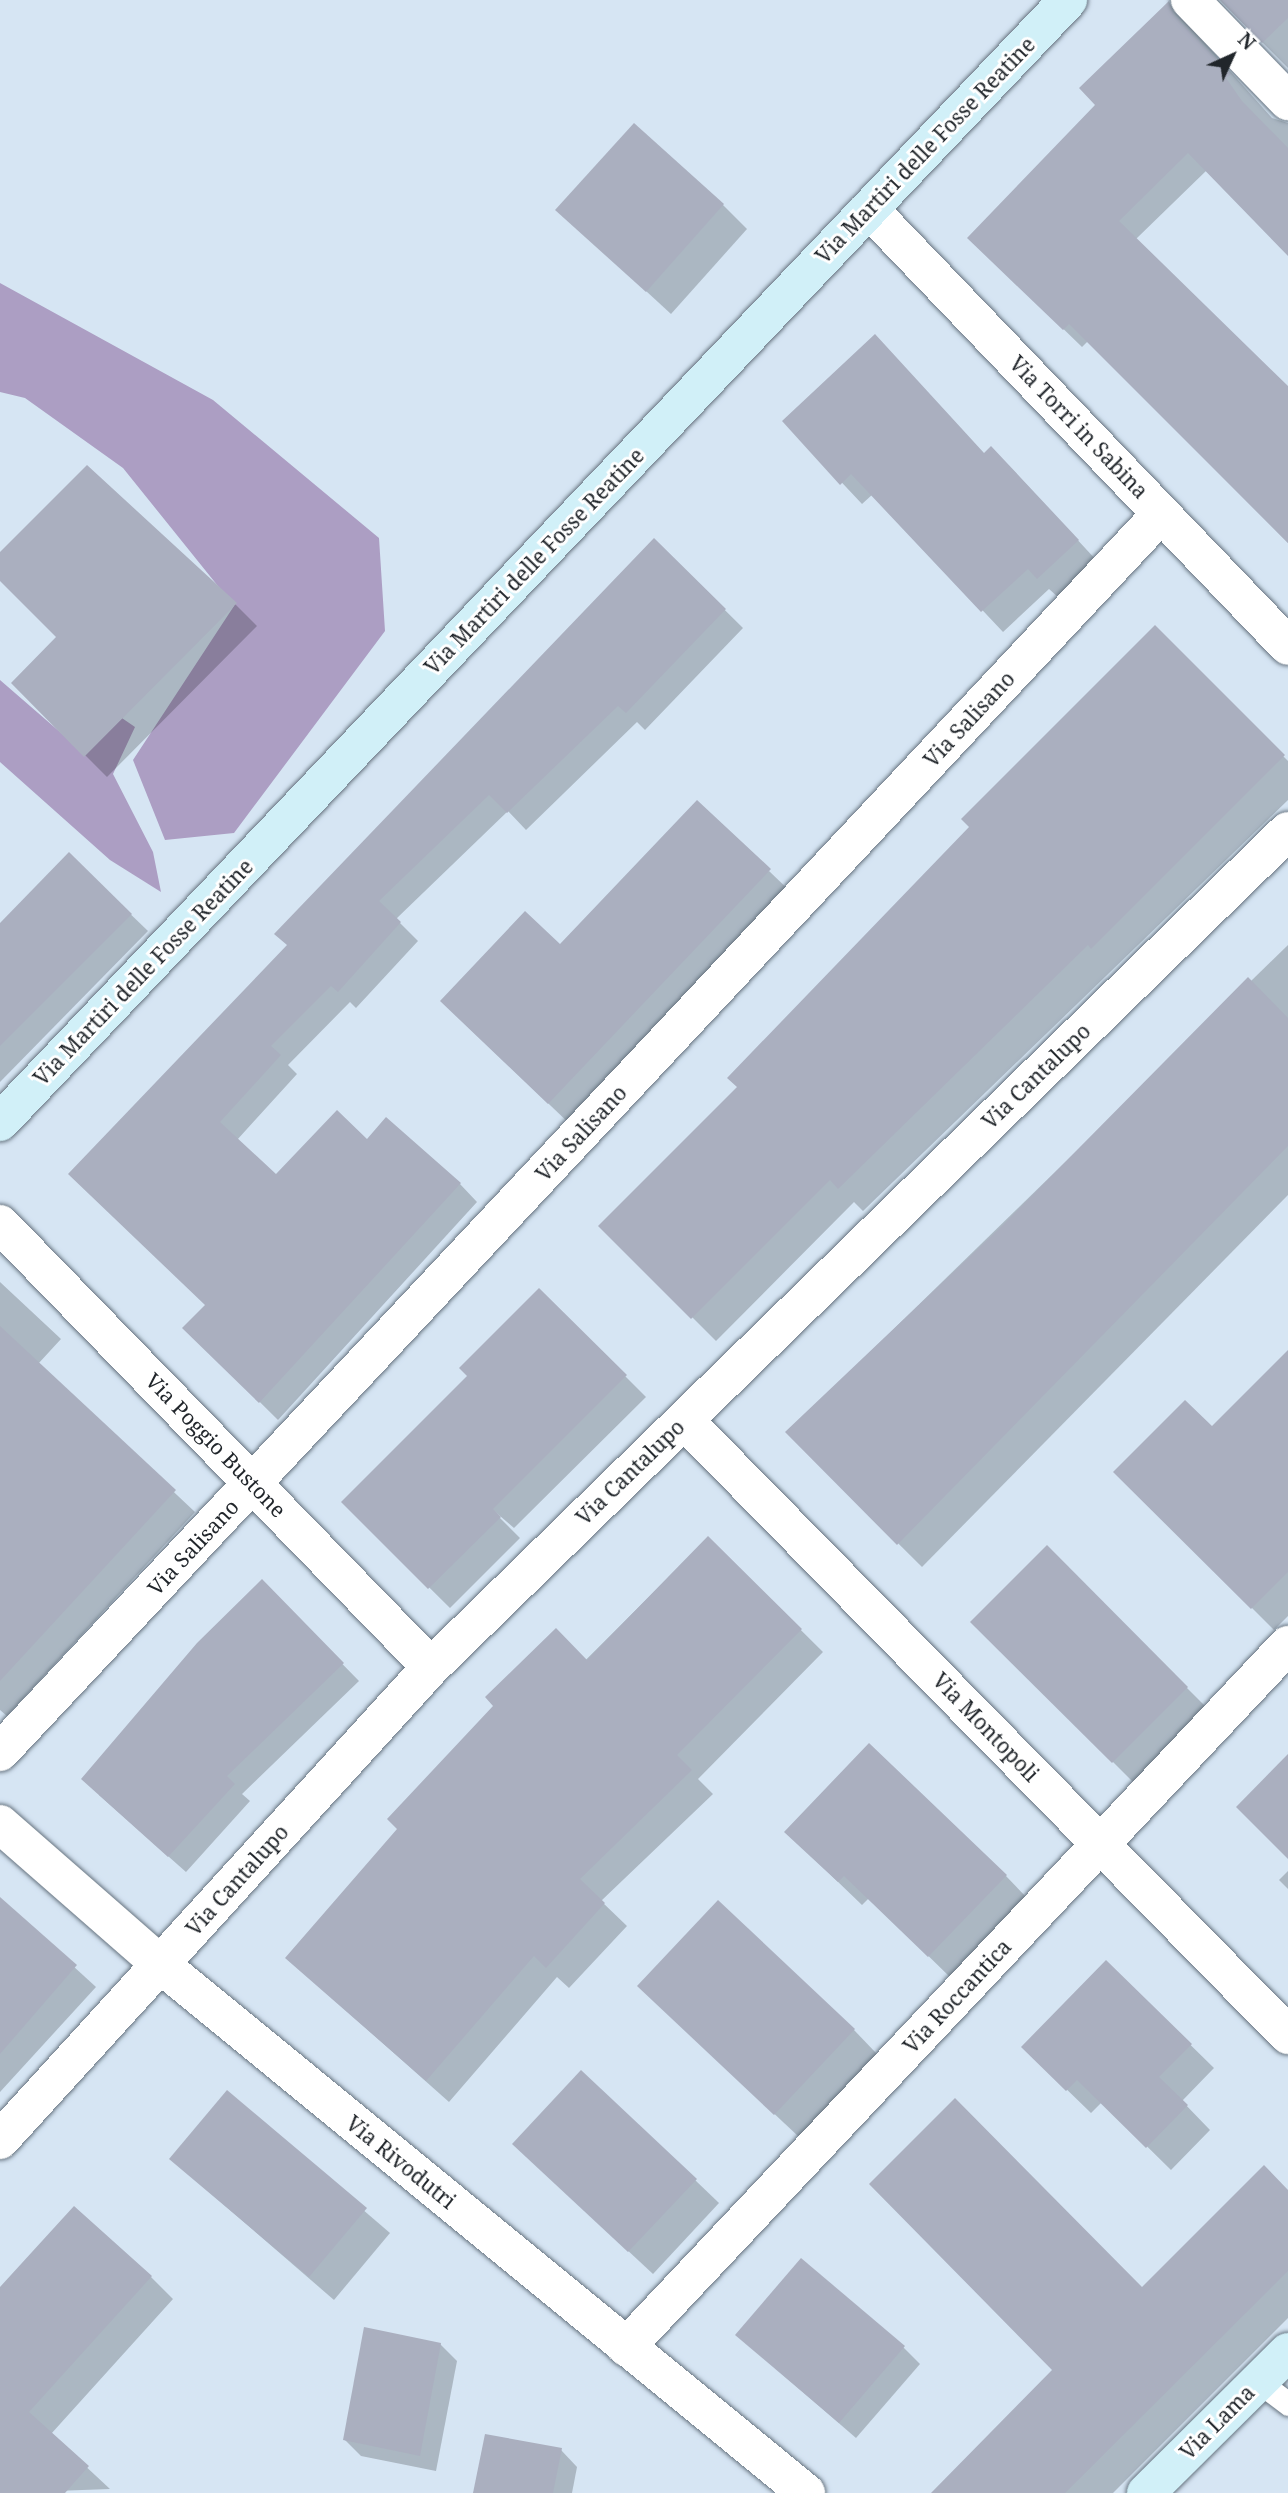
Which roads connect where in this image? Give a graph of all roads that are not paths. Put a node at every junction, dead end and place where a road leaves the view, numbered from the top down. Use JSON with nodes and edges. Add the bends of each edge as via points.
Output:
{"nodes":[{"id":1,"x":1068,"y":0,"type":"edge"},
{"id":2,"x":1189,"y":0,"type":"edge"},
{"id":3,"x":1288,"y":101,"type":"edge"},
{"id":4,"x":870,"y":209,"type":"junction"},
{"id":5,"x":1161,"y":514,"type":"junction"},
{"id":6,"x":1288,"y":646,"type":"edge"},
{"id":7,"x":1288,"y":831,"type":"edge"},
{"id":8,"x":0,"y":1122,"type":"edge"},
{"id":9,"x":0,"y":1224,"type":"edge"},
{"id":10,"x":684,"y":1420,"type":"junction"},
{"id":11,"x":253,"y":1483,"type":"junction"},
{"id":12,"x":1288,"y":1645,"type":"edge"},
{"id":13,"x":431,"y":1667,"type":"junction"},
{"id":14,"x":0,"y":1752,"type":"edge"},
{"id":15,"x":0,"y":1824,"type":"edge"},
{"id":16,"x":1101,"y":1844,"type":"junction"},
{"id":17,"x":160,"y":1964,"type":"junction"},
{"id":18,"x":1288,"y":2035,"type":"edge"},
{"id":19,"x":0,"y":2140,"type":"edge"},
{"id":20,"x":626,"y":2347,"type":"junction"},
{"id":21,"x":1288,"y":2352,"type":"edge"},
{"id":22,"x":1258,"y":2381,"type":"junction"},
{"id":23,"x":1288,"y":2404,"type":"edge"},
{"id":24,"x":806,"y":2493,"type":"edge"},
{"id":25,"x":1146,"y":2493,"type":"edge"}],
"edges":[{"from":1,"to":4,"type":"main road","name":"Via Martiri delle Fosse Reatine"},
{"from":2,"to":3,"type":"street"},
{"from":4,"to":5,"type":"street","name":"Via Torri in Sabina"},
{"from":4,"to":8,"type":"main road","name":"Via Martiri delle Fosse Reatine"},
{"from":5,"to":6,"type":"street","name":"Via Torri in Sabina"},
{"from":5,"to":11,"type":"street","name":"Via Salisano"},
{"from":7,"to":10,"type":"street","name":"Via Cantalupo"},
{"from":9,"to":11,"type":"street","name":"Via Poggio Bustone"},
{"from":10,"to":13,"type":"street","name":"Via Cantalupo"},
{"from":10,"to":16,"type":"street","name":"Via Montopoli"},
{"from":11,"to":13,"type":"street","name":"Via Poggio Bustone"},
{"from":11,"to":14,"type":"street","name":"Via Salisano"},
{"from":12,"to":16,"type":"street","name":"Via Roccantica"},
{"from":13,"to":17,"type":"street","name":"Via Cantalupo"},
{"from":15,"to":17,"type":"street","name":"Via Rivodutri"},
{"from":16,"to":18,"type":"street","name":"Via Montopoli"},
{"from":16,"to":20,"type":"street","name":"Via Roccantica"},
{"from":17,"to":19,"type":"street","name":"Via Cantalupo"},
{"from":17,"to":20,"type":"street","name":"Via Rivodutri"},
{"from":20,"to":24,"type":"street","name":"Via Rivodutri"},
{"from":21,"to":22,"type":"main road","name":"Via Lama"},
{"from":22,"to":23,"type":"lane"},
{"from":22,"to":25,"type":"main road","name":"Via Lama"}]}
